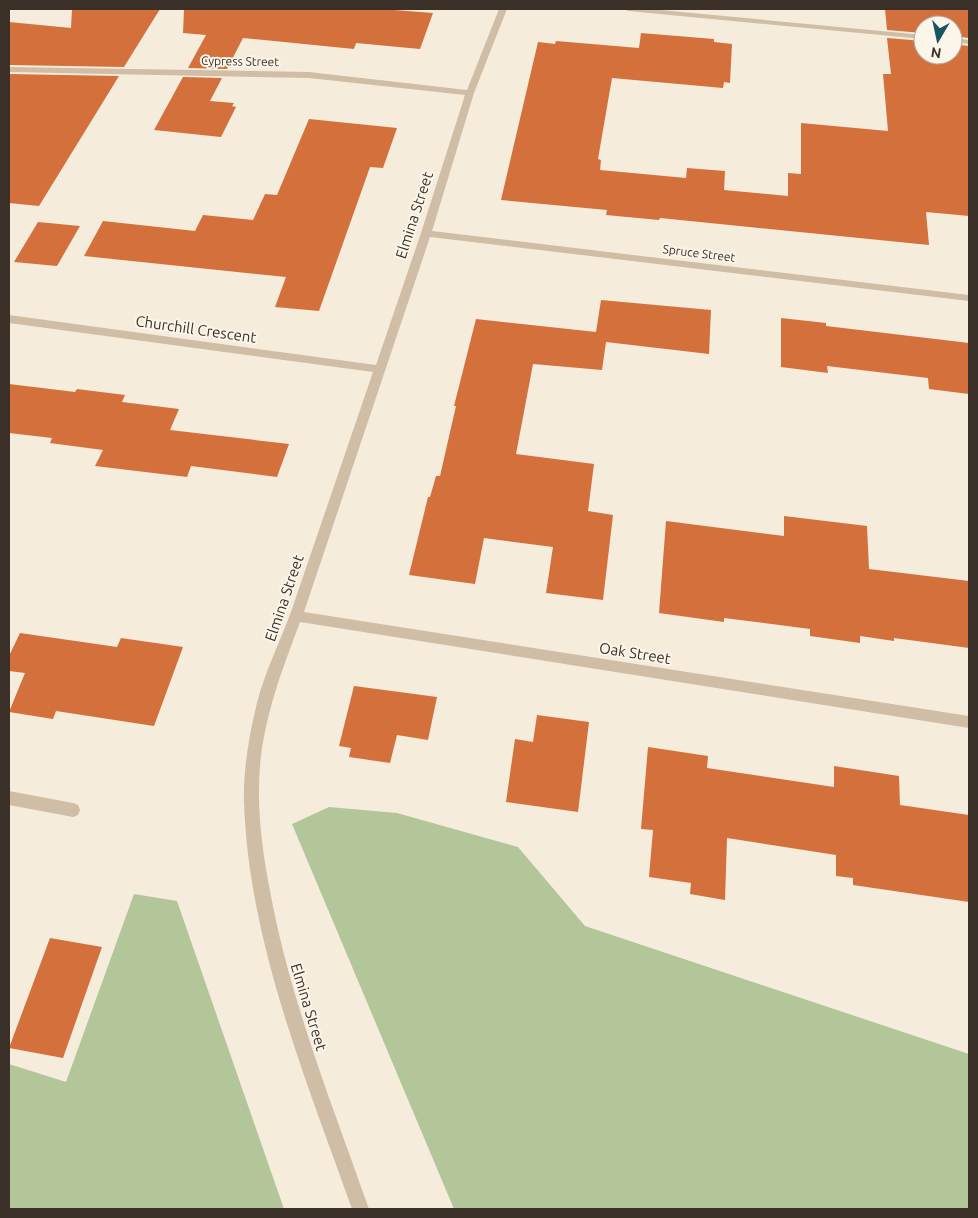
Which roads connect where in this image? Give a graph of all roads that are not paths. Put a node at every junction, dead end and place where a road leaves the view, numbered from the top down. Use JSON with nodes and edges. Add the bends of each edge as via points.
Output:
{"nodes":[{"id":1,"x":503,"y":9,"type":"edge"},
{"id":2,"x":628,"y":9,"type":"edge"},
{"id":3,"x":913,"y":37,"type":"edge"},
{"id":4,"x":9,"y":69,"type":"edge"},
{"id":5,"x":470,"y":92,"type":"junction"},
{"id":6,"x":426,"y":233,"type":"junction"},
{"id":7,"x":969,"y":298,"type":"edge"},
{"id":8,"x":9,"y":319,"type":"edge"},
{"id":9,"x":380,"y":369,"type":"junction"},
{"id":10,"x":296,"y":616,"type":"junction"},
{"id":11,"x":969,"y":722,"type":"edge"},
{"id":12,"x":9,"y":798,"type":"edge"},
{"id":13,"x":73,"y":810,"type":"dead end"},
{"id":14,"x":360,"y":1209,"type":"edge"}],
"edges":[{"from":1,"to":5,"type":"street","name":"Elmina Street"},
{"from":2,"to":3,"type":"street"},
{"from":4,"to":5,"type":"street","name":"Cypress Street","via":[[309,75]]},
{"from":5,"to":6,"type":"street","name":"Elmina Street"},
{"from":6,"to":7,"type":"street","name":"Spruce Street"},
{"from":6,"to":9,"type":"street","name":"Elmina Street"},
{"from":8,"to":9,"type":"street","name":"Churchill Crescent"},
{"from":9,"to":10,"type":"street","name":"Elmina Street"},
{"from":10,"to":11,"type":"street","name":"Oak Street"},
{"from":10,"to":14,"type":"street","name":"Elmina Street","via":[[264,702],[254,750],[251,802],[258,867],[284,984]]},
{"from":12,"to":13,"type":"street"}]}
